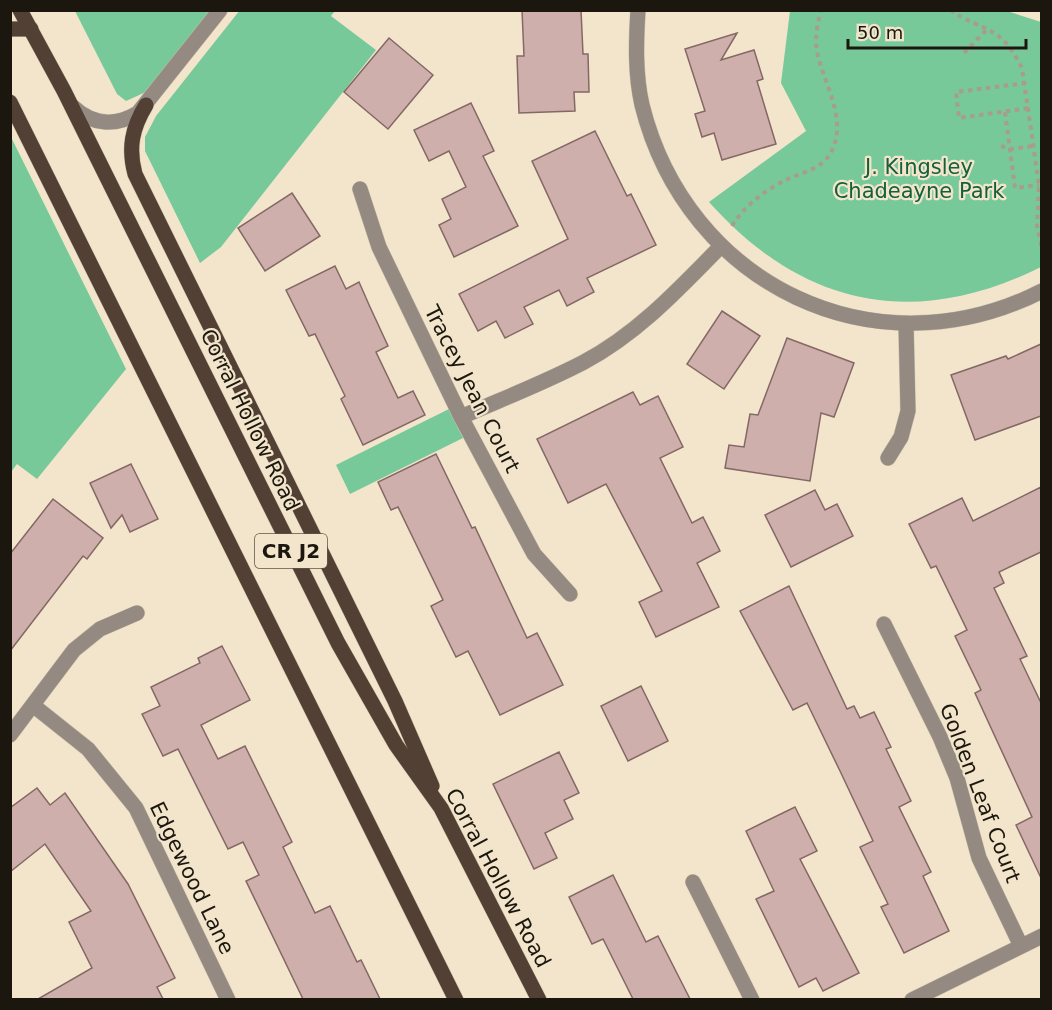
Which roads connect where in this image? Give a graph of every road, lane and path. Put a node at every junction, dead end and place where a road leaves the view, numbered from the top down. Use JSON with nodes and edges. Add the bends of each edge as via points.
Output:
{"nodes":[{"id":1,"x":20,"y":10,"type":"edge"},
{"id":2,"x":220,"y":10,"type":"edge"},
{"id":3,"x":638,"y":10,"type":"edge"},
{"id":4,"x":821,"y":10,"type":"edge"},
{"id":5,"x":950,"y":10,"type":"edge"},
{"id":6,"x":988,"y":28,"type":"junction"},
{"id":7,"x":10,"y":29,"type":"edge"},
{"id":8,"x":31,"y":29,"type":"junction"},
{"id":9,"x":964,"y":53,"type":"dead end"},
{"id":10,"x":1026,"y":83,"type":"junction"},
{"id":11,"x":10,"y":102,"type":"edge"},
{"id":12,"x":146,"y":105,"type":"junction"},
{"id":13,"x":72,"y":106,"type":"junction"},
{"id":14,"x":1029,"y":108,"type":"junction"},
{"id":15,"x":1005,"y":112,"type":"junction"},
{"id":16,"x":1001,"y":146,"type":"dead end"},
{"id":17,"x":1034,"y":147,"type":"junction"},
{"id":18,"x":1010,"y":149,"type":"junction"},
{"id":19,"x":1039,"y":184,"type":"junction"},
{"id":20,"x":360,"y":189,"type":"dead end"},
{"id":21,"x":721,"y":246,"type":"junction"},
{"id":22,"x":1041,"y":250,"type":"edge"},
{"id":23,"x":1041,"y":291,"type":"edge"},
{"id":24,"x":906,"y":324,"type":"junction"},
{"id":25,"x":461,"y":417,"type":"junction"},
{"id":26,"x":888,"y":458,"type":"dead end"},
{"id":27,"x":570,"y":594,"type":"dead end"},
{"id":28,"x":137,"y":613,"type":"dead end"},
{"id":29,"x":884,"y":624,"type":"dead end"},
{"id":30,"x":34,"y":706,"type":"junction"},
{"id":31,"x":10,"y":735,"type":"edge"},
{"id":32,"x":441,"y":808,"type":"junction"},
{"id":33,"x":693,"y":882,"type":"dead end"},
{"id":34,"x":1041,"y":936,"type":"edge"},
{"id":35,"x":1022,"y":945,"type":"junction"},
{"id":36,"x":228,"y":999,"type":"edge"},
{"id":37,"x":456,"y":999,"type":"edge"},
{"id":38,"x":539,"y":999,"type":"edge"},
{"id":39,"x":752,"y":999,"type":"edge"},
{"id":40,"x":912,"y":999,"type":"edge"}],
"edges":[{"from":1,"to":8,"type":"main road","name":"Corral Hollow Road","number":"CR J2"},
{"from":2,"to":12,"type":"street"},
{"from":3,"to":21,"type":"street","via":[[635,50],[642,105],[667,174]]},
{"from":4,"to":21,"type":"path","via":[[817,45],[835,111],[834,146],[818,166],[757,199],[738,217]]},
{"from":5,"to":6,"type":"path"},
{"from":6,"to":9,"type":"path"},
{"from":6,"to":10,"type":"path","via":[[1005,40],[1014,53]]},
{"from":7,"to":8,"type":"main road"},
{"from":8,"to":13,"type":"main road","name":"Corral Hollow Road","number":"CR J2"},
{"from":10,"to":14,"type":"path"},
{"from":10,"to":15,"type":"path","via":[[956,92],[959,118]]},
{"from":11,"to":37,"type":"main road","number":"CR J2"},
{"from":12,"to":13,"type":"street","via":[[130,118],[109,123],[89,119]]},
{"from":12,"to":32,"type":"main road","via":[[132,133],[130,148],[135,174],[395,701]]},
{"from":13,"to":32,"type":"main road","name":"Corral Hollow Road","number":"CR J2","via":[[338,643],[396,745]]},
{"from":14,"to":15,"type":"path"},
{"from":14,"to":17,"type":"path"},
{"from":15,"to":18,"type":"path"},
{"from":16,"to":18,"type":"path"},
{"from":17,"to":18,"type":"path"},
{"from":17,"to":19,"type":"path"},
{"from":18,"to":19,"type":"path","via":[[1015,188]]},
{"from":19,"to":22,"type":"path","via":[[1037,226]]},
{"from":20,"to":25,"type":"street","name":"Tracey Jean Court","via":[[379,247]]},
{"from":21,"to":24,"type":"street","via":[[766,282],[799,299],[863,320]]},
{"from":21,"to":25,"type":"street","via":[[625,336],[584,362]]},
{"from":23,"to":24,"type":"street","via":[[995,311],[954,321]]},
{"from":24,"to":26,"type":"street","via":[[908,411],[901,437]]},
{"from":25,"to":27,"type":"street","name":"Tracey Jean Court","via":[[534,554]]},
{"from":28,"to":30,"type":"street","via":[[100,629],[74,650]]},
{"from":29,"to":35,"type":"street","name":"Golden Leaf Court","via":[[940,737],[957,778],[979,858]]},
{"from":30,"to":31,"type":"street"},
{"from":30,"to":36,"type":"street","name":"Edgewood Lane","via":[[88,749],[136,808]]},
{"from":32,"to":38,"type":"main road","name":"Corral Hollow Road","number":"CR J2"},
{"from":33,"to":39,"type":"street"},
{"from":34,"to":35,"type":"street"},
{"from":35,"to":40,"type":"street"}]}
